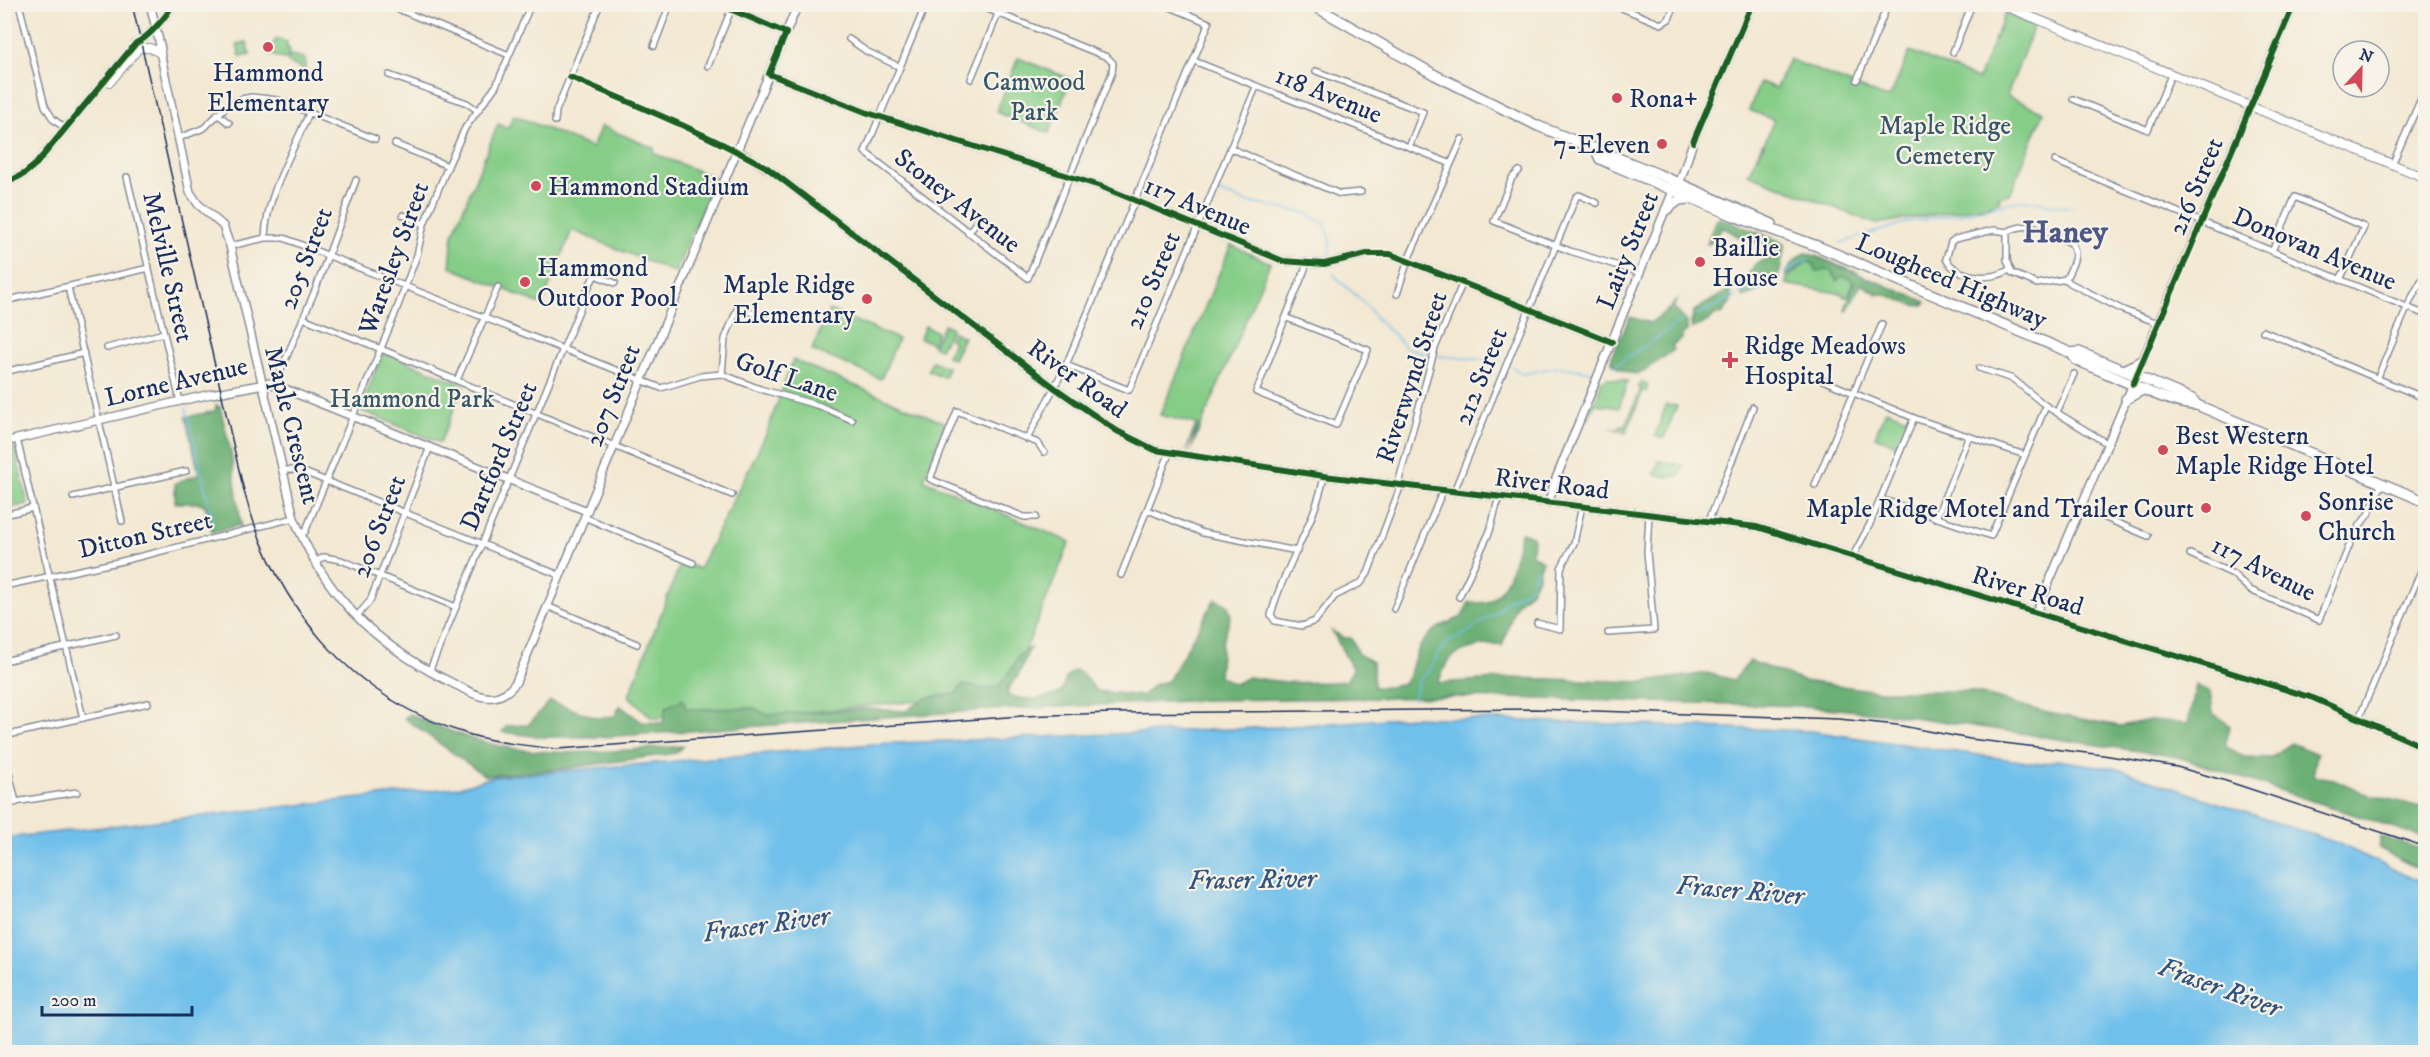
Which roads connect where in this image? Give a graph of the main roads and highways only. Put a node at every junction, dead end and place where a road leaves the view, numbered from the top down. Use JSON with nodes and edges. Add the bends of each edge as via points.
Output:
{"nodes":[{"id":1,"x":169,"y":4,"type":"edge"},
{"id":2,"x":173,"y":4,"type":"edge"},
{"id":3,"x":2000,"y":4,"type":"edge"},
{"id":4,"x":2294,"y":4,"type":"edge"},
{"id":5,"x":1316,"y":6,"type":"edge"},
{"id":6,"x":161,"y":20,"type":"junction"},
{"id":7,"x":140,"y":44,"type":"junction"},
{"id":8,"x":160,"y":50,"type":"road end"},
{"id":9,"x":2250,"y":107,"type":"junction"},
{"id":10,"x":2426,"y":178,"type":"edge"},
{"id":11,"x":4,"y":184,"type":"edge"},
{"id":12,"x":1676,"y":184,"type":"junction"},
{"id":13,"x":1693,"y":199,"type":"junction"},
{"id":14,"x":1666,"y":210,"type":"road end"},
{"id":15,"x":1817,"y":246,"type":"junction"},
{"id":16,"x":2071,"y":353,"type":"junction"},
{"id":17,"x":2142,"y":361,"type":"junction"},
{"id":18,"x":2123,"y":370,"type":"junction"},
{"id":19,"x":2134,"y":379,"type":"junction"},
{"id":20,"x":2144,"y":389,"type":"junction"},
{"id":21,"x":2127,"y":399,"type":"road end"},
{"id":22,"x":2197,"y":405,"type":"junction"},
{"id":23,"x":2426,"y":502,"type":"edge"}],
"edges":[{"from":1,"to":6,"type":"main road"},
{"from":2,"to":6,"type":"main road"},
{"from":3,"to":9,"type":"main road"},
{"from":4,"to":9,"type":"main road","name":"216 Street"},
{"from":5,"to":12,"type":"highway","name":"Lougheed Highway","via":[[1435,75],[1538,126],[1594,148],[1600,159]]},
{"from":6,"to":7,"type":"main road"},
{"from":7,"to":8,"type":"main road"},
{"from":7,"to":11,"type":"main road","via":[[136,43],[36,164]]},
{"from":9,"to":10,"type":"main road"},
{"from":9,"to":17,"type":"main road","name":"216 Street"},
{"from":12,"to":13,"type":"highway","name":"Lougheed Highway"},
{"from":12,"to":15,"type":"highway","name":"Lougheed Highway"},
{"from":13,"to":14,"type":"highway","via":[[1679,200]]},
{"from":13,"to":15,"type":"highway","name":"Lougheed Highway"},
{"from":15,"to":16,"type":"highway","name":"Lougheed Highway"},
{"from":16,"to":18,"type":"highway","name":"Lougheed Highway","via":[[2079,352]]},
{"from":16,"to":19,"type":"highway","name":"Lougheed Highway","via":[[2076,360]]},
{"from":17,"to":18,"type":"highway"},
{"from":17,"to":19,"type":"main road","name":"216 Street"},
{"from":18,"to":19,"type":"highway","name":"Lougheed Highway"},
{"from":19,"to":20,"type":"highway","name":"Lougheed Highway"},
{"from":19,"to":22,"type":"highway","name":"Lougheed Highway","via":[[2192,399]]},
{"from":20,"to":21,"type":"highway"},
{"from":20,"to":22,"type":"highway","name":"Lougheed Highway","via":[[2186,406]]},
{"from":22,"to":23,"type":"highway","name":"Lougheed Highway"}]}
